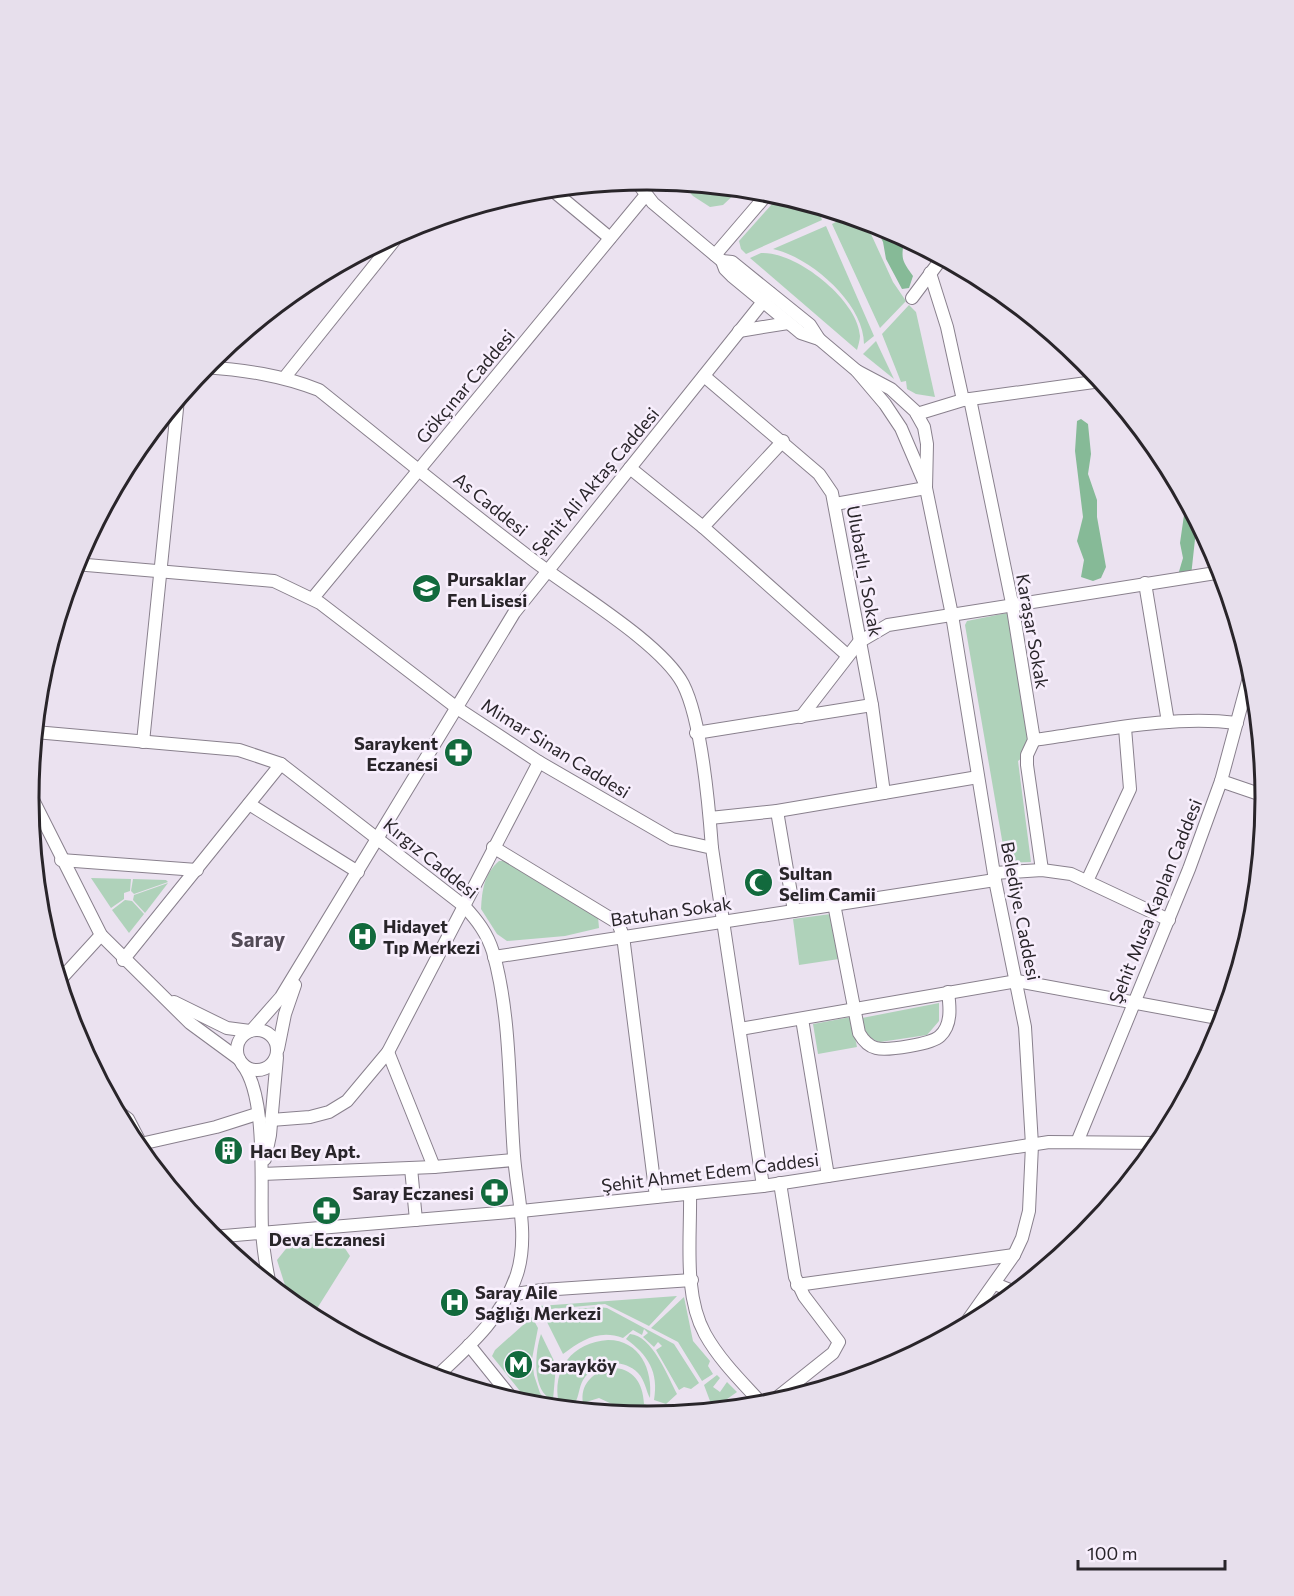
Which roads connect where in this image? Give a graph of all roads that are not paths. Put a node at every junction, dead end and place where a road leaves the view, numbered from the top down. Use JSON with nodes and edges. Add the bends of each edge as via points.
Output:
{"nodes":[{"id":1,"x":641,"y":190,"type":"edge"},
{"id":2,"x":560,"y":196,"type":"edge"},
{"id":3,"x":645,"y":196,"type":"junction"},
{"id":4,"x":762,"y":201,"type":"edge"},
{"id":5,"x":610,"y":238,"type":"junction"},
{"id":6,"x":387,"y":249,"type":"edge"},
{"id":7,"x":718,"y":258,"type":"junction"},
{"id":8,"x":937,"y":264,"type":"edge"},
{"id":9,"x":930,"y":273,"type":"junction"},
{"id":10,"x":766,"y":297,"type":"junction"},
{"id":11,"x":912,"y":298,"type":"dead end"},
{"id":12,"x":788,"y":323,"type":"junction"},
{"id":13,"x":740,"y":331,"type":"junction"},
{"id":14,"x":819,"y":339,"type":"junction"},
{"id":15,"x":217,"y":368,"type":"edge"},
{"id":16,"x":857,"y":371,"type":"junction"},
{"id":17,"x":704,"y":376,"type":"junction"},
{"id":18,"x":285,"y":377,"type":"junction"},
{"id":19,"x":1090,"y":382,"type":"edge"},
{"id":20,"x":966,"y":400,"type":"junction"},
{"id":21,"x":177,"y":414,"type":"edge"},
{"id":22,"x":917,"y":414,"type":"junction"},
{"id":23,"x":783,"y":441,"type":"junction"},
{"id":24,"x":630,"y":468,"type":"junction"},
{"id":25,"x":419,"y":470,"type":"junction"},
{"id":26,"x":926,"y":488,"type":"junction"},
{"id":27,"x":835,"y":504,"type":"junction"},
{"id":28,"x":703,"y":527,"type":"junction"},
{"id":29,"x":85,"y":565,"type":"edge"},
{"id":30,"x":545,"y":570,"type":"junction"},
{"id":31,"x":161,"y":572,"type":"junction"},
{"id":32,"x":1212,"y":573,"type":"edge"},
{"id":33,"x":1145,"y":583,"type":"junction"},
{"id":34,"x":313,"y":598,"type":"junction"},
{"id":35,"x":1012,"y":603,"type":"junction"},
{"id":36,"x":952,"y":615,"type":"junction"},
{"id":37,"x":859,"y":642,"type":"junction"},
{"id":38,"x":847,"y":655,"type":"junction"},
{"id":39,"x":1245,"y":692,"type":"edge"},
{"id":40,"x":872,"y":705,"type":"junction"},
{"id":41,"x":457,"y":708,"type":"junction"},
{"id":42,"x":801,"y":717,"type":"junction"},
{"id":43,"x":1168,"y":722,"type":"junction"},
{"id":44,"x":1237,"y":723,"type":"junction"},
{"id":45,"x":1125,"y":728,"type":"junction"},
{"id":46,"x":43,"y":733,"type":"edge"},
{"id":47,"x":696,"y":733,"type":"junction"},
{"id":48,"x":1034,"y":740,"type":"junction"},
{"id":49,"x":143,"y":742,"type":"junction"},
{"id":50,"x":539,"y":762,"type":"junction"},
{"id":51,"x":281,"y":764,"type":"junction"},
{"id":52,"x":978,"y":777,"type":"junction"},
{"id":53,"x":1221,"y":781,"type":"junction"},
{"id":54,"x":884,"y":793,"type":"junction"},
{"id":55,"x":1255,"y":793,"type":"edge"},
{"id":56,"x":249,"y":804,"type":"junction"},
{"id":57,"x":777,"y":812,"type":"junction"},
{"id":58,"x":39,"y":814,"type":"edge"},
{"id":59,"x":710,"y":818,"type":"junction"},
{"id":60,"x":379,"y":838,"type":"junction"},
{"id":61,"x":493,"y":847,"type":"junction"},
{"id":62,"x":712,"y":848,"type":"junction"},
{"id":63,"x":61,"y":860,"type":"junction"},
{"id":64,"x":197,"y":870,"type":"junction"},
{"id":65,"x":1042,"y":870,"type":"junction"},
{"id":66,"x":358,"y":872,"type":"junction"},
{"id":67,"x":994,"y":876,"type":"junction"},
{"id":68,"x":1087,"y":881,"type":"junction"},
{"id":69,"x":834,"y":904,"type":"junction"},
{"id":70,"x":464,"y":906,"type":"junction"},
{"id":71,"x":794,"y":910,"type":"junction"},
{"id":72,"x":1169,"y":920,"type":"junction"},
{"id":73,"x":723,"y":921,"type":"junction"},
{"id":74,"x":101,"y":935,"type":"junction"},
{"id":75,"x":623,"y":936,"type":"junction"},
{"id":76,"x":311,"y":948,"type":"junction"},
{"id":77,"x":494,"y":957,"type":"junction"},
{"id":78,"x":123,"y":960,"type":"junction"},
{"id":79,"x":65,"y":974,"type":"edge"},
{"id":80,"x":1017,"y":981,"type":"junction"},
{"id":81,"x":948,"y":992,"type":"junction"},
{"id":82,"x":168,"y":999,"type":"junction"},
{"id":83,"x":1134,"y":1005,"type":"junction"},
{"id":84,"x":855,"y":1010,"type":"junction"},
{"id":85,"x":1214,"y":1018,"type":"edge"},
{"id":86,"x":802,"y":1019,"type":"junction"},
{"id":87,"x":740,"y":1029,"type":"junction"},
{"id":88,"x":251,"y":1030,"type":"junction"},
{"id":89,"x":388,"y":1052,"type":"junction"},
{"id":90,"x":277,"y":1054,"type":"junction"},
{"id":91,"x":240,"y":1061,"type":"junction"},
{"id":92,"x":257,"y":1114,"type":"junction"},
{"id":93,"x":271,"y":1120,"type":"junction"},
{"id":94,"x":1078,"y":1140,"type":"junction"},
{"id":95,"x":146,"y":1143,"type":"edge"},
{"id":96,"x":1148,"y":1143,"type":"edge"},
{"id":97,"x":1032,"y":1144,"type":"junction"},
{"id":98,"x":514,"y":1160,"type":"junction"},
{"id":99,"x":434,"y":1167,"type":"junction"},
{"id":100,"x":411,"y":1168,"type":"junction"},
{"id":101,"x":263,"y":1172,"type":"junction"},
{"id":102,"x":828,"y":1176,"type":"junction"},
{"id":103,"x":780,"y":1184,"type":"junction"},
{"id":104,"x":763,"y":1186,"type":"junction"},
{"id":105,"x":690,"y":1194,"type":"junction"},
{"id":106,"x":656,"y":1197,"type":"junction"},
{"id":107,"x":521,"y":1211,"type":"junction"},
{"id":108,"x":416,"y":1220,"type":"junction"},
{"id":109,"x":262,"y":1231,"type":"junction"},
{"id":110,"x":225,"y":1235,"type":"edge"},
{"id":111,"x":1014,"y":1255,"type":"junction"},
{"id":112,"x":268,"y":1273,"type":"edge"},
{"id":113,"x":692,"y":1280,"type":"junction"},
{"id":114,"x":995,"y":1284,"type":"junction"},
{"id":115,"x":797,"y":1285,"type":"junction"},
{"id":116,"x":1006,"y":1288,"type":"edge"},
{"id":117,"x":508,"y":1295,"type":"junction"},
{"id":118,"x":976,"y":1310,"type":"edge"},
{"id":119,"x":469,"y":1345,"type":"junction"},
{"id":120,"x":443,"y":1371,"type":"edge"},
{"id":121,"x":504,"y":1388,"type":"edge"},
{"id":122,"x":789,"y":1389,"type":"edge"},
{"id":123,"x":755,"y":1396,"type":"edge"}],
"edges":[{"from":1,"to":3,"type":"street"},
{"from":2,"to":5,"type":"street"},
{"from":3,"to":5,"type":"street","name":"Gökçınar Caddesi"},
{"from":3,"to":7,"type":"street"},
{"from":4,"to":7,"type":"street"},
{"from":5,"to":25,"type":"street","name":"Gökçınar Caddesi"},
{"from":6,"to":18,"type":"street"},
{"from":7,"to":10,"type":"street","via":[[732,262]]},
{"from":8,"to":9,"type":"street"},
{"from":9,"to":11,"type":"street"},
{"from":9,"to":20,"type":"street","name":"Karaşar Sokak"},
{"from":10,"to":12,"type":"street"},
{"from":10,"to":13,"type":"street","name":"Şehit Ali Aktaş Caddesi"},
{"from":10,"to":14,"type":"street","via":[[810,325]]},
{"from":12,"to":13,"type":"street"},
{"from":12,"to":14,"type":"street"},
{"from":13,"to":17,"type":"street","name":"Şehit Ali Aktaş Caddesi"},
{"from":14,"to":16,"type":"street"},
{"from":15,"to":18,"type":"street","name":"As Caddesi"},
{"from":16,"to":22,"type":"street","via":[[891,389]]},
{"from":16,"to":26,"type":"street","via":[[902,429]]},
{"from":17,"to":23,"type":"street","name":"Ulubatlı_1 Sokak"},
{"from":17,"to":24,"type":"street","name":"Şehit Ali Aktaş Caddesi"},
{"from":18,"to":25,"type":"street","name":"As Caddesi","via":[[319,390]]},
{"from":19,"to":20,"type":"street"},
{"from":20,"to":22,"type":"street"},
{"from":20,"to":35,"type":"street","name":"Karaşar Sokak"},
{"from":21,"to":31,"type":"street"},
{"from":22,"to":26,"type":"street","via":[[927,444]]},
{"from":23,"to":27,"type":"street","name":"Ulubatlı_1 Sokak","via":[[819,474]]},
{"from":23,"to":28,"type":"street"},
{"from":24,"to":28,"type":"street"},
{"from":24,"to":30,"type":"street","name":"Şehit Ali Aktaş Caddesi"},
{"from":25,"to":30,"type":"street","name":"As Caddesi"},
{"from":25,"to":34,"type":"street","name":"Gökçınar Caddesi"},
{"from":26,"to":27,"type":"street"},
{"from":26,"to":36,"type":"street","name":"Belediye. Caddesi"},
{"from":27,"to":37,"type":"street","name":"Ulubatlı_1 Sokak"},
{"from":28,"to":38,"type":"street"},
{"from":29,"to":31,"type":"street","name":"Mimar Sinan Caddesi"},
{"from":30,"to":41,"type":"street","name":"Şehit Ali Aktaş Caddesi","via":[[509,620]]},
{"from":30,"to":47,"type":"street","name":"As Caddesi","via":[[621,624],[662,659],[682,681]]},
{"from":31,"to":34,"type":"street","name":"Mimar Sinan Caddesi","via":[[273,581]]},
{"from":31,"to":49,"type":"street"},
{"from":32,"to":33,"type":"street"},
{"from":33,"to":35,"type":"street"},
{"from":33,"to":43,"type":"street"},
{"from":34,"to":41,"type":"street","name":"Mimar Sinan Caddesi"},
{"from":35,"to":36,"type":"street"},
{"from":35,"to":48,"type":"street","name":"Karaşar Sokak"},
{"from":36,"to":37,"type":"street","via":[[888,625]]},
{"from":36,"to":52,"type":"street","name":"Belediye. Caddesi"},
{"from":37,"to":38,"type":"street"},
{"from":37,"to":40,"type":"street","name":"Ulubatlı_1 Sokak"},
{"from":38,"to":42,"type":"street"},
{"from":39,"to":44,"type":"street","name":"Şehit Musa Kaplan Caddesi"},
{"from":40,"to":42,"type":"street"},
{"from":40,"to":54,"type":"street","name":"Ulubatlı_1 Sokak"},
{"from":41,"to":50,"type":"street","name":"Mimar Sinan Caddesi"},
{"from":41,"to":60,"type":"street","name":"Şehit Ali Aktaş Caddesi"},
{"from":42,"to":47,"type":"street"},
{"from":43,"to":44,"type":"street"},
{"from":43,"to":45,"type":"street"},
{"from":44,"to":53,"type":"street","name":"Şehit Musa Kaplan Caddesi"},
{"from":45,"to":48,"type":"street"},
{"from":45,"to":68,"type":"street","via":[[1130,789]]},
{"from":46,"to":49,"type":"street","name":"Kırgız Caddesi"},
{"from":47,"to":59,"type":"street","name":"As Caddesi"},
{"from":48,"to":65,"type":"street","name":"Karaşar Sokak","via":[[1026,765]]},
{"from":49,"to":51,"type":"street","name":"Kırgız Caddesi","via":[[250,752]]},
{"from":50,"to":61,"type":"street"},
{"from":50,"to":62,"type":"street","name":"Mimar Sinan Caddesi","via":[[672,840]]},
{"from":51,"to":56,"type":"street"},
{"from":51,"to":60,"type":"street","name":"Kırgız Caddesi"},
{"from":52,"to":54,"type":"street"},
{"from":52,"to":67,"type":"street","name":"Belediye. Caddesi"},
{"from":53,"to":55,"type":"street"},
{"from":53,"to":72,"type":"street","name":"Şehit Musa Kaplan Caddesi"},
{"from":54,"to":57,"type":"street"},
{"from":56,"to":64,"type":"street"},
{"from":56,"to":66,"type":"street"},
{"from":57,"to":59,"type":"street"},
{"from":57,"to":71,"type":"street"},
{"from":58,"to":63,"type":"street"},
{"from":59,"to":62,"type":"street","name":"As Caddesi"},
{"from":60,"to":66,"type":"street","name":"Şehit Ali Aktaş Caddesi"},
{"from":60,"to":70,"type":"street","name":"Kırgız Caddesi"},
{"from":61,"to":70,"type":"street"},
{"from":61,"to":75,"type":"street","via":[[618,923]]},
{"from":62,"to":73,"type":"street"},
{"from":63,"to":64,"type":"street"},
{"from":63,"to":74,"type":"street"},
{"from":64,"to":78,"type":"street"},
{"from":65,"to":67,"type":"street","name":"Batuhan Sokak"},
{"from":65,"to":68,"type":"street","name":"Batuhan Sokak","via":[[1071,874]]},
{"from":66,"to":76,"type":"street","name":"Şehit Ali Aktaş Caddesi"},
{"from":67,"to":69,"type":"street","name":"Batuhan Sokak"},
{"from":67,"to":80,"type":"street","name":"Belediye. Caddesi"},
{"from":68,"to":72,"type":"street","name":"Batuhan Sokak"},
{"from":69,"to":71,"type":"street","name":"Batuhan Sokak"},
{"from":69,"to":84,"type":"street"},
{"from":70,"to":77,"type":"street","name":"Kırgız Caddesi","via":[[487,934]]},
{"from":70,"to":89,"type":"street"},
{"from":71,"to":73,"type":"street","name":"Batuhan Sokak"},
{"from":72,"to":83,"type":"street","name":"Şehit Musa Kaplan Caddesi"},
{"from":73,"to":75,"type":"street","name":"Batuhan Sokak"},
{"from":73,"to":87,"type":"street"},
{"from":74,"to":78,"type":"street"},
{"from":74,"to":79,"type":"street"},
{"from":75,"to":77,"type":"street","name":"Batuhan Sokak"},
{"from":75,"to":106,"type":"street"},
{"from":76,"to":88,"type":"street","name":"Şehit Ali Aktaş Caddesi","via":[[281,997]]},
{"from":76,"to":90,"type":"street","name":"Şehit Ali Aktaş Caddesi","via":[[291,995]]},
{"from":77,"to":98,"type":"street","name":"Kırgız Caddesi","via":[[503,1008]]},
{"from":78,"to":82,"type":"street"},
{"from":80,"to":81,"type":"street"},
{"from":80,"to":83,"type":"street"},
{"from":80,"to":97,"type":"street","name":"Belediye. Caddesi","via":[[1029,1070]]},
{"from":81,"to":84,"type":"street"},
{"from":81,"to":84,"type":"street","via":[[946,1028],[936,1040],[928,1042],[887,1049],[868,1045],[859,1033]]},
{"from":82,"to":88,"type":"street","via":[[227,1028]]},
{"from":82,"to":91,"type":"street","via":[[190,1023]]},
{"from":83,"to":85,"type":"street"},
{"from":83,"to":94,"type":"street","name":"Şehit Musa Kaplan Caddesi"},
{"from":84,"to":86,"type":"street"},
{"from":86,"to":87,"type":"street"},
{"from":86,"to":102,"type":"street"},
{"from":87,"to":104,"type":"street"},
{"from":88,"to":90,"type":"street","via":[[268,1032],[275,1040]]},
{"from":88,"to":91,"type":"street","name":"Şehit Ali Aktaş Caddesi","via":[[237,1046]]},
{"from":89,"to":93,"type":"street","via":[[346,1101],[329,1112]]},
{"from":89,"to":99,"type":"street"},
{"from":90,"to":91,"type":"street","via":[[271,1065],[261,1070]]},
{"from":90,"to":93,"type":"street","name":"Şehit Ali Aktaş Caddesi"},
{"from":91,"to":92,"type":"street","name":"Şehit Ali Aktaş Caddesi","via":[[252,1083]]},
{"from":92,"to":95,"type":"street"},
{"from":92,"to":101,"type":"street","name":"Şehit Ali Aktaş Caddesi"},
{"from":93,"to":101,"type":"street","name":"Şehit Ali Aktaş Caddesi"},
{"from":94,"to":96,"type":"street","name":"Şehit Ahmet Edem Caddesi"},
{"from":94,"to":97,"type":"street","name":"Şehit Ahmet Edem Caddesi"},
{"from":97,"to":102,"type":"street","name":"Şehit Ahmet Edem Caddesi"},
{"from":97,"to":111,"type":"street","name":"Belediye. Caddesi","via":[[1029,1211]]},
{"from":98,"to":99,"type":"street"},
{"from":98,"to":107,"type":"street","name":"Kırgız Caddesi"},
{"from":99,"to":100,"type":"street"},
{"from":100,"to":101,"type":"street"},
{"from":100,"to":108,"type":"street"},
{"from":101,"to":109,"type":"street","name":"Şehit Ali Aktaş Caddesi"},
{"from":102,"to":103,"type":"street","name":"Şehit Ahmet Edem Caddesi"},
{"from":103,"to":104,"type":"street","name":"Şehit Ahmet Edem Caddesi"},
{"from":103,"to":115,"type":"street"},
{"from":104,"to":105,"type":"street","name":"Şehit Ahmet Edem Caddesi"},
{"from":105,"to":106,"type":"street","name":"Şehit Ahmet Edem Caddesi"},
{"from":105,"to":113,"type":"street"},
{"from":106,"to":107,"type":"street","name":"Şehit Ahmet Edem Caddesi"},
{"from":107,"to":108,"type":"street","name":"Şehit Ahmet Edem Caddesi"},
{"from":107,"to":117,"type":"street","name":"Kırgız Caddesi","via":[[520,1262]]},
{"from":108,"to":109,"type":"street","name":"Şehit Ahmet Edem Caddesi"},
{"from":109,"to":110,"type":"street","name":"Şehit Ahmet Edem Caddesi"},
{"from":109,"to":112,"type":"street","name":"Şehit Ali Aktaş Caddesi"},
{"from":111,"to":114,"type":"street","name":"Belediye. Caddesi"},
{"from":111,"to":115,"type":"street"},
{"from":113,"to":117,"type":"street"},
{"from":113,"to":123,"type":"street","via":[[704,1332]]},
{"from":114,"to":116,"type":"street"},
{"from":114,"to":118,"type":"street","name":"Belediye. Caddesi"},
{"from":115,"to":122,"type":"street","via":[[838,1338],[838,1345]]},
{"from":117,"to":119,"type":"street","name":"Kırgız Caddesi"},
{"from":119,"to":120,"type":"street","name":"Kırgız Caddesi"},
{"from":119,"to":121,"type":"street"}]}
